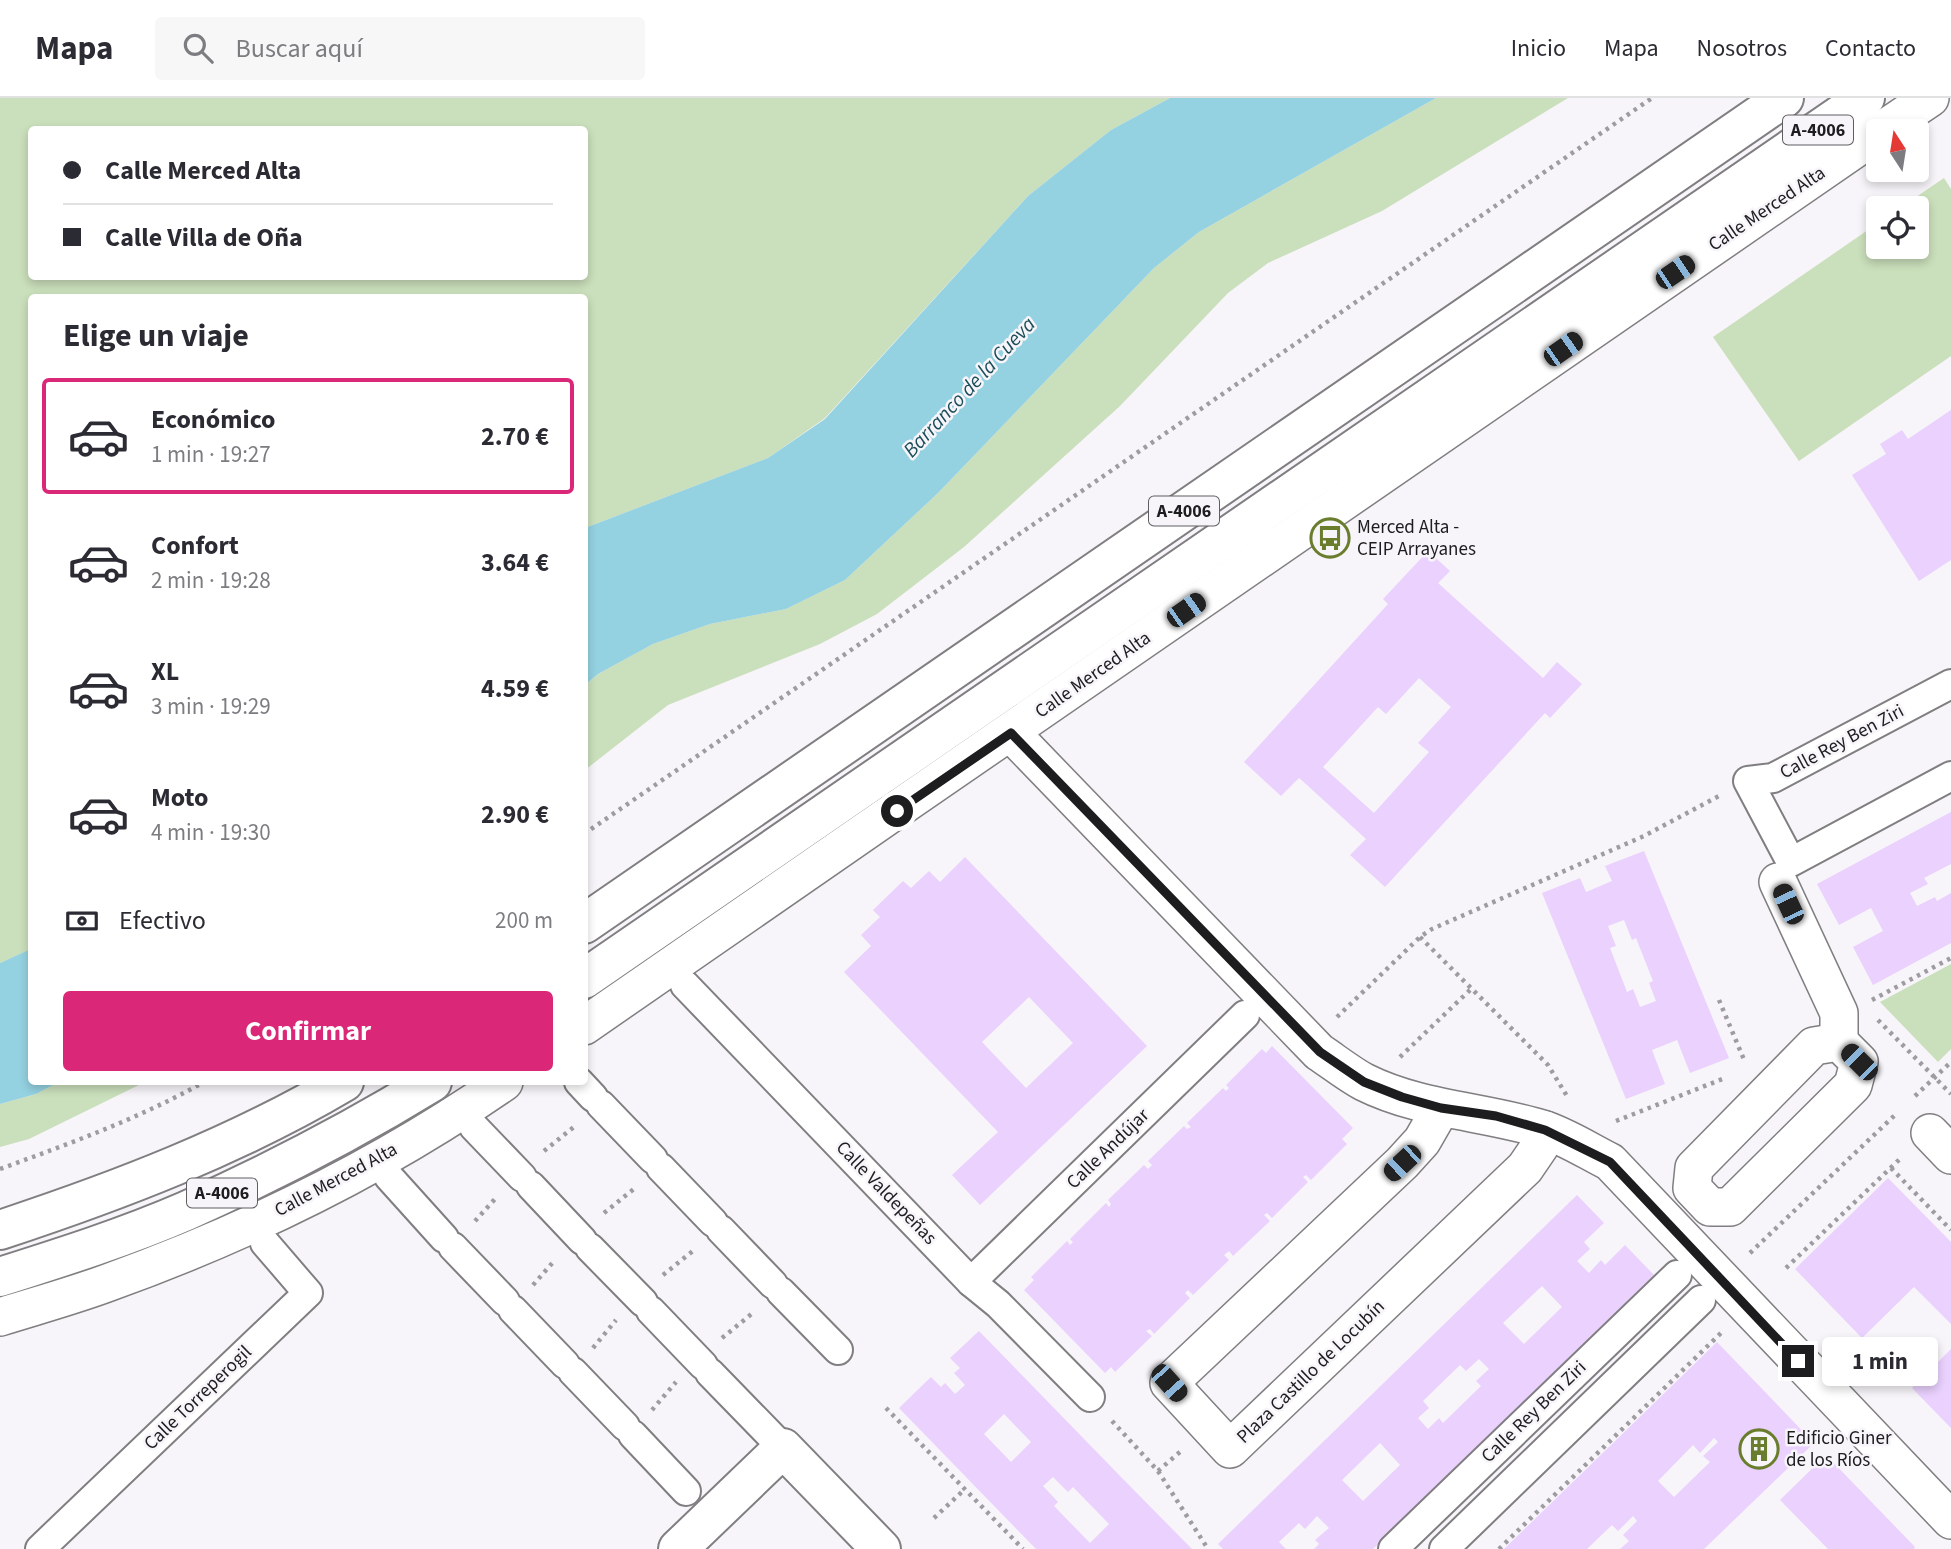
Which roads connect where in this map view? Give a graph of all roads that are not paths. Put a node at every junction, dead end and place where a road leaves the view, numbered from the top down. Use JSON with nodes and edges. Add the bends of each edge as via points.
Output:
{"nodes":[{"id":1,"x":1784,"y":98,"type":"edge"},
{"id":2,"x":1865,"y":98,"type":"edge"},
{"id":3,"x":1930,"y":98,"type":"edge"},
{"id":4,"x":1898,"y":119,"type":"edge"},
{"id":5,"x":1866,"y":141,"type":"edge"},
{"id":6,"x":1951,"y":684,"type":"edge"},
{"id":7,"x":1011,"y":733,"type":"junction"},
{"id":8,"x":1951,"y":776,"type":"edge"},
{"id":9,"x":1778,"y":882,"type":"dead end"},
{"id":10,"x":588,"y":921,"type":"edge"},
{"id":11,"x":588,"y":976,"type":"edge"},
{"id":12,"x":685,"y":985,"type":"dead end"},
{"id":13,"x":1245,"y":1015,"type":"dead end"},
{"id":14,"x":588,"y":1023,"type":"edge"},
{"id":15,"x":1839,"y":1042,"type":"junction"},
{"id":16,"x":338,"y":1085,"type":"edge"},
{"id":17,"x":427,"y":1085,"type":"edge"},
{"id":18,"x":500,"y":1085,"type":"edge"},
{"id":19,"x":591,"y":1095,"type":"edge"},
{"id":20,"x":1441,"y":1108,"type":"junction"},
{"id":21,"x":474,"y":1126,"type":"dead end"},
{"id":22,"x":1545,"y":1130,"type":"junction"},
{"id":23,"x":390,"y":1177,"type":"dead end"},
{"id":24,"x":1700,"y":1198,"type":"junction"},
{"id":25,"x":1670,"y":1226,"type":"junction"},
{"id":26,"x":0,"y":1230,"type":"edge"},
{"id":27,"x":265,"y":1243,"type":"dead end"},
{"id":28,"x":1676,"y":1275,"type":"dead end"},
{"id":29,"x":0,"y":1277,"type":"edge"},
{"id":30,"x":971,"y":1282,"type":"junction"},
{"id":31,"x":1702,"y":1300,"type":"dead end"},
{"id":32,"x":0,"y":1317,"type":"edge"},
{"id":33,"x":838,"y":1350,"type":"dead end"},
{"id":34,"x":1090,"y":1398,"type":"road end"},
{"id":35,"x":783,"y":1448,"type":"junction"},
{"id":36,"x":686,"y":1490,"type":"dead end"},
{"id":37,"x":1951,"y":1520,"type":"edge"},
{"id":38,"x":40,"y":1549,"type":"edge"},
{"id":39,"x":678,"y":1549,"type":"edge"},
{"id":40,"x":881,"y":1549,"type":"edge"},
{"id":41,"x":1393,"y":1549,"type":"edge"},
{"id":42,"x":1444,"y":1549,"type":"edge"}],
"edges":[{"from":1,"to":10,"type":"main road","number":"A-4006"},
{"from":2,"to":11,"type":"main road","name":"Calle Merced Alta","number":"A-4006"},
{"from":3,"to":4,"type":"street","name":"Calle Merced Alta"},
{"from":5,"to":7,"type":"street","name":"Calle Merced Alta"},
{"from":6,"to":8,"type":"street","name":"Calle Rey Ben Ziri","via":[[1773,778],[1748,781],[1791,862]]},
{"from":7,"to":14,"type":"street","name":"Calle Merced Alta"},
{"from":7,"to":20,"type":"street","via":[[1320,1052],[1364,1082]]},
{"from":9,"to":15,"type":"street","via":[[1839,1013]]},
{"from":12,"to":30,"type":"street","name":"Calle Valdepeñas"},
{"from":13,"to":30,"type":"street","name":"Calle Andújar"},
{"from":15,"to":24,"type":"street","via":[[1814,1046],[1695,1168],[1692,1188]]},
{"from":15,"to":24,"type":"street","via":[[1859,1062],[1853,1086],[1730,1207],[1710,1207]]},
{"from":16,"to":26,"type":"main road","number":"A-4006","via":[[192,1159]]},
{"from":17,"to":29,"type":"main road","name":"Calle Merced Alta","number":"A-4006","via":[[371,1119],[186,1211]]},
{"from":18,"to":32,"type":"street","name":"Calle Merced Alta","via":[[365,1167],[254,1223],[107,1283]]},
{"from":19,"to":33,"type":"street"},
{"from":20,"to":22,"type":"street","via":[[1496,1116]]},
{"from":20,"to":22,"type":"street","name":"Plaza Castillo de Locubín","via":[[1422,1141],[1402,1163],[1169,1383],[1230,1450],[1525,1168]]},
{"from":21,"to":35,"type":"street"},
{"from":22,"to":25,"type":"street","via":[[1610,1162]]},
{"from":23,"to":36,"type":"street"},
{"from":24,"to":25,"type":"street"},
{"from":25,"to":37,"type":"street"},
{"from":27,"to":38,"type":"street","name":"Calle Torreperogil","via":[[308,1293]]},
{"from":28,"to":41,"type":"street","name":"Calle Rey Ben Ziri"},
{"from":30,"to":34,"type":"street","name":"Calle Valdepeñas"},
{"from":31,"to":42,"type":"street","name":"Calle Rey Ben Ziri"},
{"from":35,"to":39,"type":"main road"},
{"from":35,"to":40,"type":"main road"}]}
